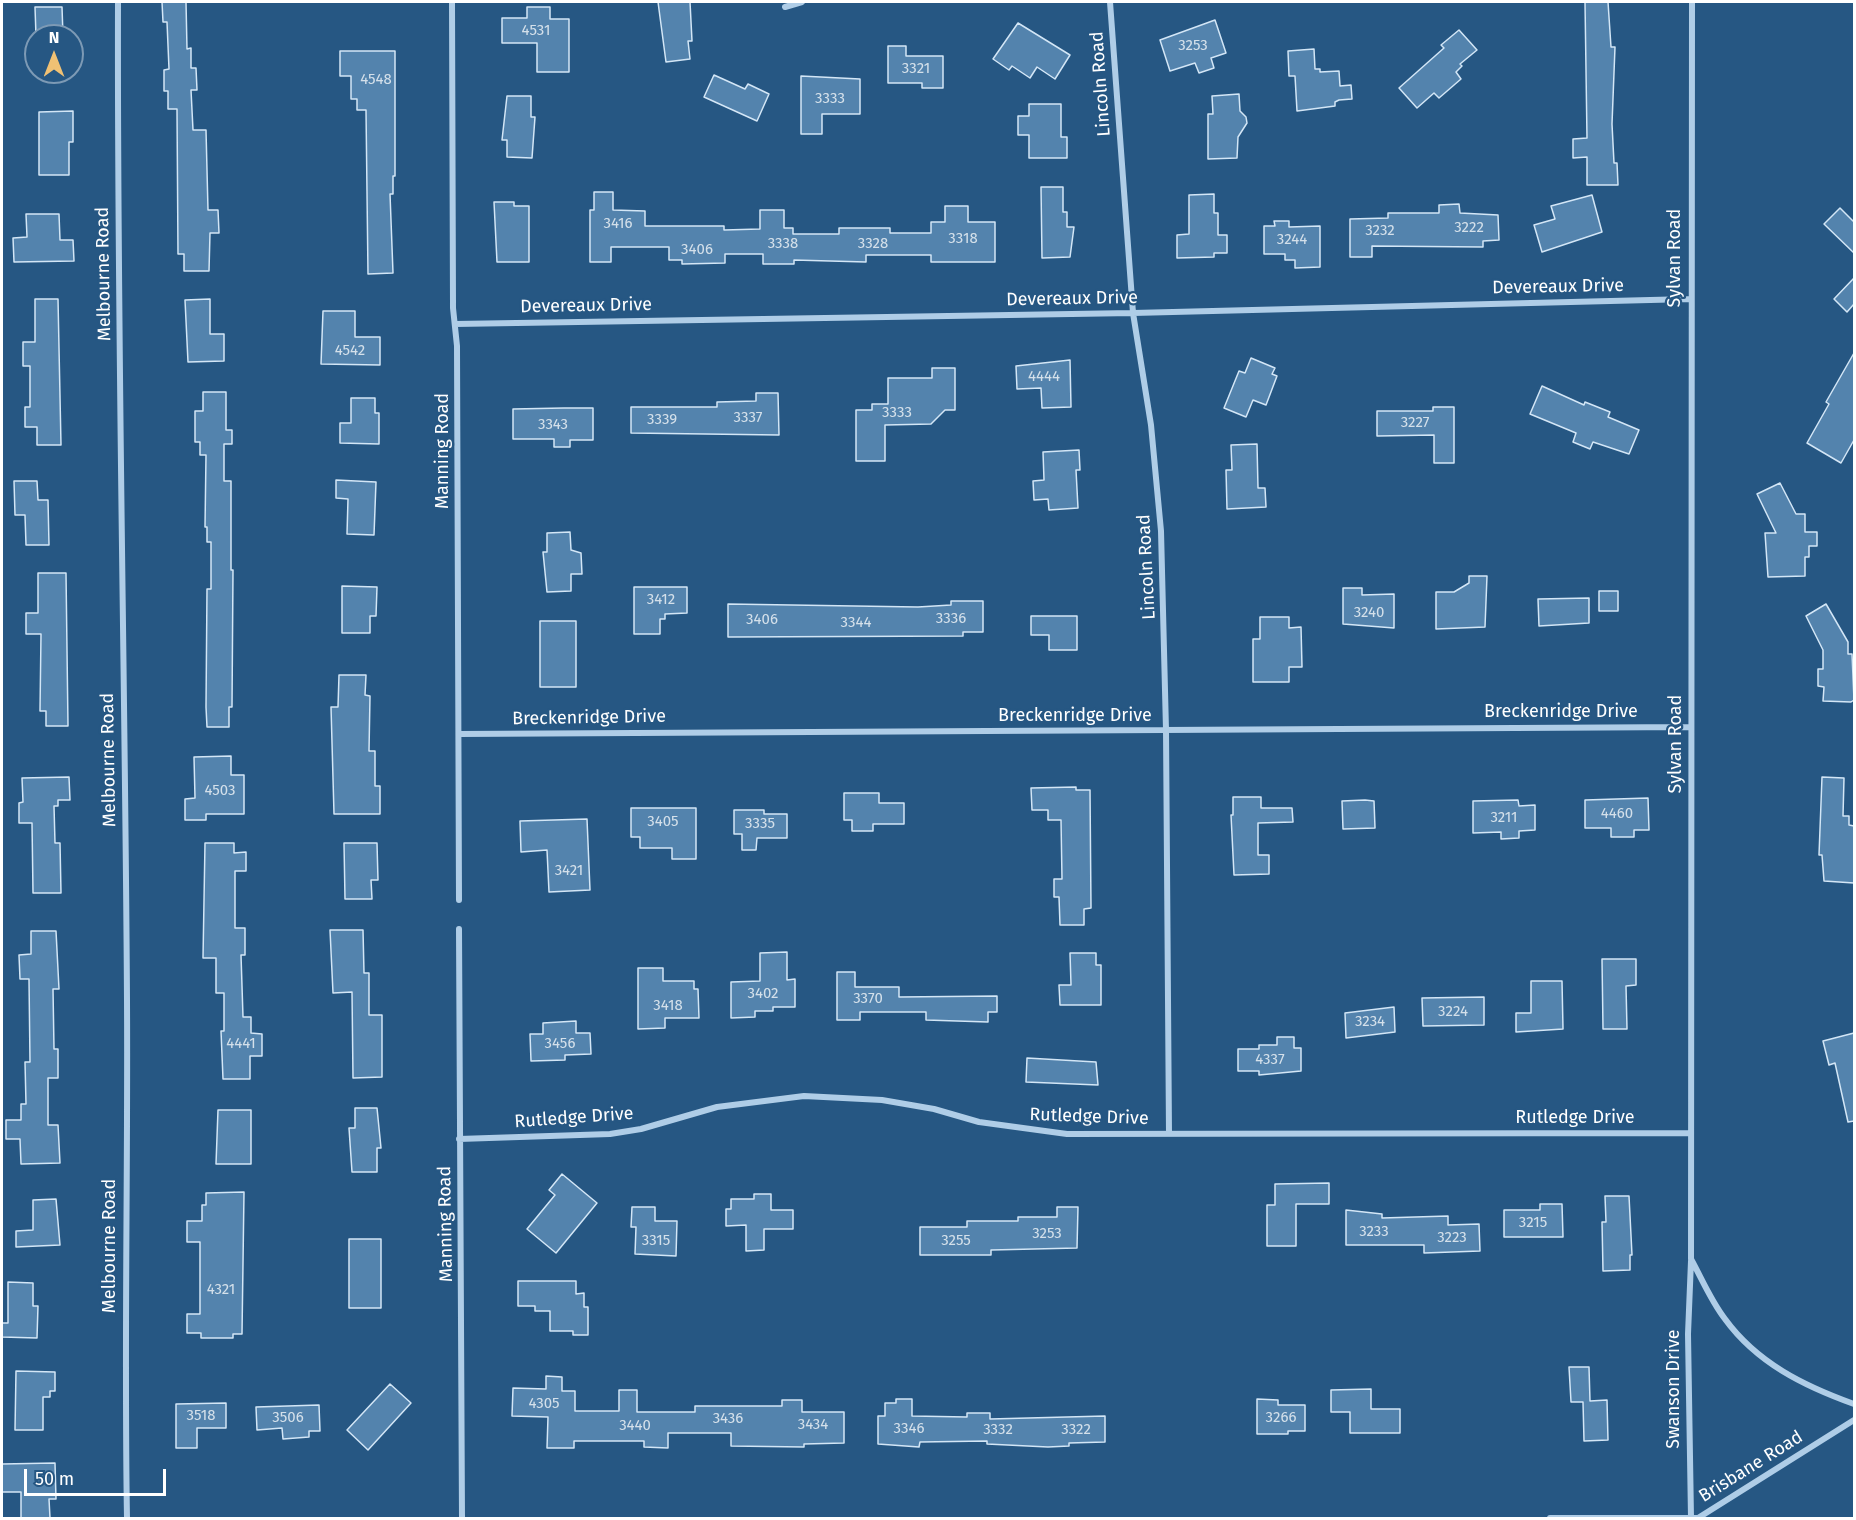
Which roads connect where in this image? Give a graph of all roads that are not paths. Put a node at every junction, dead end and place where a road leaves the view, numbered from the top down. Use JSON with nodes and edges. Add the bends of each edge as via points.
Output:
{"nodes":[{"id":1,"x":118,"y":2,"type":"edge"},
{"id":2,"x":452,"y":2,"type":"edge"},
{"id":3,"x":802,"y":2,"type":"edge"},
{"id":4,"x":1110,"y":2,"type":"edge"},
{"id":5,"x":1692,"y":2,"type":"edge"},
{"id":6,"x":785,"y":7,"type":"dead end"},
{"id":7,"x":1690,"y":299,"type":"junction"},
{"id":8,"x":1133,"y":313,"type":"junction"},
{"id":9,"x":455,"y":324,"type":"junction"},
{"id":10,"x":1691,"y":727,"type":"junction"},
{"id":11,"x":1166,"y":730,"type":"junction"},
{"id":12,"x":459,"y":734,"type":"junction"},
{"id":13,"x":459,"y":900,"type":"dead end"},
{"id":14,"x":459,"y":929,"type":"dead end"},
{"id":15,"x":1691,"y":1133,"type":"junction"},
{"id":16,"x":1169,"y":1134,"type":"junction"},
{"id":17,"x":459,"y":1139,"type":"junction"},
{"id":18,"x":1691,"y":1259,"type":"junction"},
{"id":19,"x":1854,"y":1404,"type":"edge"},
{"id":20,"x":1854,"y":1420,"type":"edge"},
{"id":21,"x":127,"y":1518,"type":"edge"},
{"id":22,"x":462,"y":1518,"type":"edge"},
{"id":23,"x":1550,"y":1518,"type":"edge"},
{"id":24,"x":1691,"y":1518,"type":"edge"}],
"edges":[{"from":1,"to":21,"type":"street","name":"Melbourne Road","via":[[117,240],[127,992]]},
{"from":2,"to":9,"type":"street","name":"Manning Road"},
{"from":3,"to":6,"type":"street"},
{"from":4,"to":8,"type":"street","name":"Lincoln Road"},
{"from":5,"to":7,"type":"street","name":"Sylvan Road"},
{"from":7,"to":8,"type":"street","name":"Devereaux Drive"},
{"from":7,"to":10,"type":"street","name":"Sylvan Road"},
{"from":8,"to":9,"type":"street","name":"Devereaux Drive"},
{"from":8,"to":11,"type":"street","name":"Lincoln Road","via":[[1159,505]]},
{"from":9,"to":12,"type":"street","name":"Manning Road"},
{"from":10,"to":11,"type":"street","name":"Breckenridge Drive"},
{"from":10,"to":15,"type":"street","name":"Sylvan Road"},
{"from":11,"to":12,"type":"street","name":"Breckenridge Drive"},
{"from":11,"to":16,"type":"street","name":"Lincoln Road"},
{"from":12,"to":13,"type":"street","name":"Manning Road"},
{"from":14,"to":17,"type":"street","name":"Manning Road"},
{"from":15,"to":16,"type":"street","name":"Rutledge Drive"},
{"from":15,"to":18,"type":"street","name":"Sylvan Road"},
{"from":16,"to":17,"type":"street","name":"Rutledge Drive","via":[[1032,1131],[882,1100],[804,1096],[717,1107],[610,1134]]},
{"from":17,"to":22,"type":"street","name":"Manning Road"},
{"from":18,"to":19,"type":"street","name":"Sylvan Road","via":[[1720,1312],[1749,1348],[1787,1375]]},
{"from":18,"to":24,"type":"street","name":"Swanson Drive"},
{"from":20,"to":24,"type":"street","name":"Brisbane Road","via":[[1703,1515]]},
{"from":23,"to":24,"type":"street","name":"Brisbane Road"}]}
